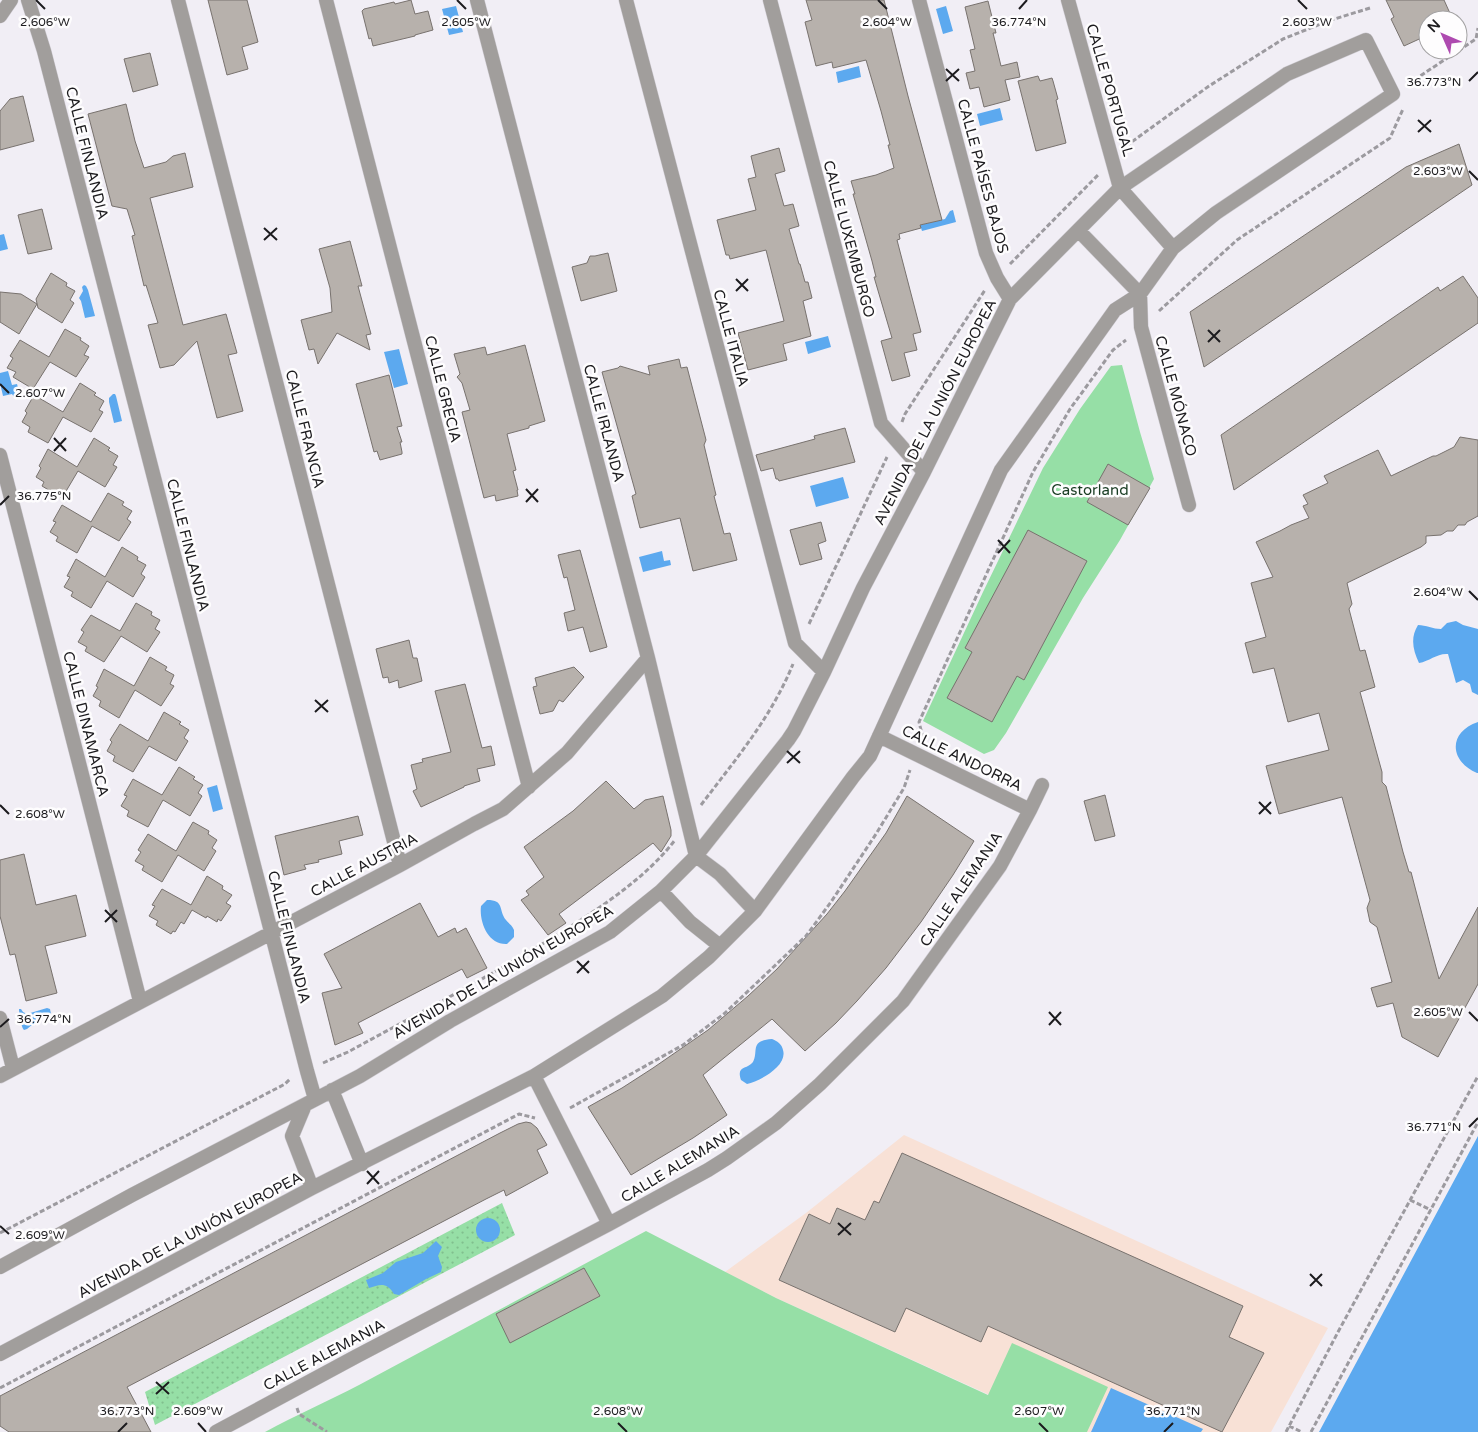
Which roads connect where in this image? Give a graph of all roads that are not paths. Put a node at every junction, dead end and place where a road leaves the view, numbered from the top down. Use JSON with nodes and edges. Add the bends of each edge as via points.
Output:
{"nodes":[{"id":1,"x":11,"y":0,"type":"edge"},
{"id":2,"x":28,"y":0,"type":"edge"},
{"id":3,"x":178,"y":0,"type":"edge"},
{"id":4,"x":326,"y":0,"type":"edge"},
{"id":5,"x":477,"y":0,"type":"edge"},
{"id":6,"x":626,"y":0,"type":"edge"},
{"id":7,"x":770,"y":0,"type":"edge"},
{"id":8,"x":919,"y":0,"type":"edge"},
{"id":9,"x":1073,"y":2,"type":"edge"},
{"id":10,"x":0,"y":16,"type":"edge"},
{"id":11,"x":1120,"y":188,"type":"junction"},
{"id":12,"x":1079,"y":230,"type":"junction"},
{"id":13,"x":1173,"y":248,"type":"junction"},
{"id":14,"x":1140,"y":294,"type":"junction"},
{"id":15,"x":1010,"y":299,"type":"junction"},
{"id":16,"x":0,"y":455,"type":"edge"},
{"id":17,"x":924,"y":472,"type":"junction"},
{"id":18,"x":1189,"y":505,"type":"dead end"},
{"id":19,"x":648,"y":658,"type":"junction"},
{"id":20,"x":824,"y":672,"type":"junction"},
{"id":21,"x":879,"y":736,"type":"junction"},
{"id":22,"x":1042,"y":785,"type":"dead end"},
{"id":23,"x":528,"y":786,"type":"junction"},
{"id":24,"x":1030,"y":810,"type":"junction"},
{"id":25,"x":696,"y":856,"type":"junction"},
{"id":26,"x":400,"y":865,"type":"junction"},
{"id":27,"x":661,"y":891,"type":"junction"},
{"id":28,"x":755,"y":911,"type":"junction"},
{"id":29,"x":271,"y":932,"type":"junction"},
{"id":30,"x":720,"y":946,"type":"junction"},
{"id":31,"x":140,"y":1001,"type":"junction"},
{"id":32,"x":0,"y":1018,"type":"edge"},
{"id":33,"x":13,"y":1068,"type":"junction"},
{"id":34,"x":0,"y":1076,"type":"edge"},
{"id":35,"x":534,"y":1076,"type":"junction"},
{"id":36,"x":332,"y":1090,"type":"junction"},
{"id":37,"x":310,"y":1102,"type":"junction"},
{"id":38,"x":362,"y":1164,"type":"junction"},
{"id":39,"x":312,"y":1188,"type":"junction"},
{"id":40,"x":609,"y":1224,"type":"junction"},
{"id":41,"x":0,"y":1267,"type":"edge"},
{"id":42,"x":0,"y":1354,"type":"edge"},
{"id":43,"x":216,"y":1432,"type":"edge"}],
"edges":[{"from":1,"to":10,"type":"street"},
{"from":2,"to":29,"type":"street","name":"CALLE FINLANDIA","via":[[44,51]]},
{"from":3,"to":26,"type":"street","name":"CALLE FRANCIA"},
{"from":4,"to":23,"type":"street","name":"CALLE GRECIA"},
{"from":5,"to":19,"type":"street","name":"CALLE IRLANDA"},
{"from":6,"to":20,"type":"street","name":"CALLE ITALIA","via":[[794,643]]},
{"from":7,"to":17,"type":"street","name":"CALLE LUXEMBURGO","via":[[881,423]]},
{"from":8,"to":15,"type":"street","name":"CALLE PAÍSES BAJOS","via":[[986,253]]},
{"from":9,"to":11,"type":"street","name":"CALLE PORTUGAL"},
{"from":11,"to":12,"type":"street","name":"AVENIDA DE LA UNIÓN EUROPEA"},
{"from":11,"to":13,"type":"street"},
{"from":11,"to":13,"type":"street","name":"AVENIDA DE LA UNIÓN EUROPEA","via":[[1287,74],[1366,40],[1393,94],[1216,213]]},
{"from":12,"to":14,"type":"street"},
{"from":12,"to":15,"type":"street","name":"AVENIDA DE LA UNIÓN EUROPEA"},
{"from":13,"to":14,"type":"street","name":"AVENIDA DE LA UNIÓN EUROPEA"},
{"from":14,"to":18,"type":"street","name":"CALLE MÓNACO","via":[[1141,328]]},
{"from":14,"to":21,"type":"street","name":"AVENIDA DE LA UNIÓN EUROPEA","via":[[1116,310],[1001,470]]},
{"from":15,"to":17,"type":"street","name":"AVENIDA DE LA UNIÓN EUROPEA"},
{"from":16,"to":31,"type":"street","name":"CALLE DINAMARCA"},
{"from":17,"to":20,"type":"street","name":"AVENIDA DE LA UNIÓN EUROPEA","via":[[863,588]]},
{"from":19,"to":23,"type":"street","name":"CALLE AUSTRIA","via":[[567,753]]},
{"from":19,"to":25,"type":"street","name":"CALLE IRLANDA"},
{"from":20,"to":25,"type":"street","name":"AVENIDA DE LA UNIÓN EUROPEA","via":[[788,740]]},
{"from":21,"to":24,"type":"street","name":"CALLE ANDORRA"},
{"from":21,"to":28,"type":"street","name":"AVENIDA DE LA UNIÓN EUROPEA","via":[[870,756]]},
{"from":22,"to":24,"type":"street","name":"CALLE ALEMANIA"},
{"from":23,"to":26,"type":"street","name":"CALLE AUSTRIA","via":[[503,809]]},
{"from":24,"to":40,"type":"street","name":"CALLE ALEMANIA","via":[[1000,866],[903,1001],[820,1084],[776,1123],[727,1158]]},
{"from":25,"to":27,"type":"street","name":"AVENIDA DE LA UNIÓN EUROPEA"},
{"from":25,"to":28,"type":"street","via":[[720,874]]},
{"from":26,"to":29,"type":"street","name":"CALLE AUSTRIA"},
{"from":27,"to":30,"type":"street","via":[[690,922]]},
{"from":27,"to":36,"type":"street","name":"AVENIDA DE LA UNIÓN EUROPEA","via":[[610,932]]},
{"from":28,"to":30,"type":"street","name":"AVENIDA DE LA UNIÓN EUROPEA"},
{"from":29,"to":31,"type":"street","name":"CALLE AUSTRIA"},
{"from":29,"to":37,"type":"street","name":"CALLE FINLANDIA","via":[[307,1071]]},
{"from":30,"to":35,"type":"street","name":"AVENIDA DE LA UNIÓN EUROPEA","via":[[662,996]]},
{"from":31,"to":33,"type":"street","name":"CALLE AUSTRIA"},
{"from":32,"to":33,"type":"street"},
{"from":33,"to":34,"type":"street","name":"CALLE AUSTRIA"},
{"from":35,"to":38,"type":"street","name":"AVENIDA DE LA UNIÓN EUROPEA"},
{"from":35,"to":40,"type":"street"},
{"from":36,"to":37,"type":"street","name":"AVENIDA DE LA UNIÓN EUROPEA"},
{"from":36,"to":38,"type":"street"},
{"from":37,"to":39,"type":"street","via":[[292,1136]]},
{"from":37,"to":41,"type":"street","name":"AVENIDA DE LA UNIÓN EUROPEA"},
{"from":38,"to":39,"type":"street","name":"AVENIDA DE LA UNIÓN EUROPEA"},
{"from":39,"to":42,"type":"street","name":"AVENIDA DE LA UNIÓN EUROPEA"},
{"from":40,"to":43,"type":"street","name":"CALLE ALEMANIA"}]}
